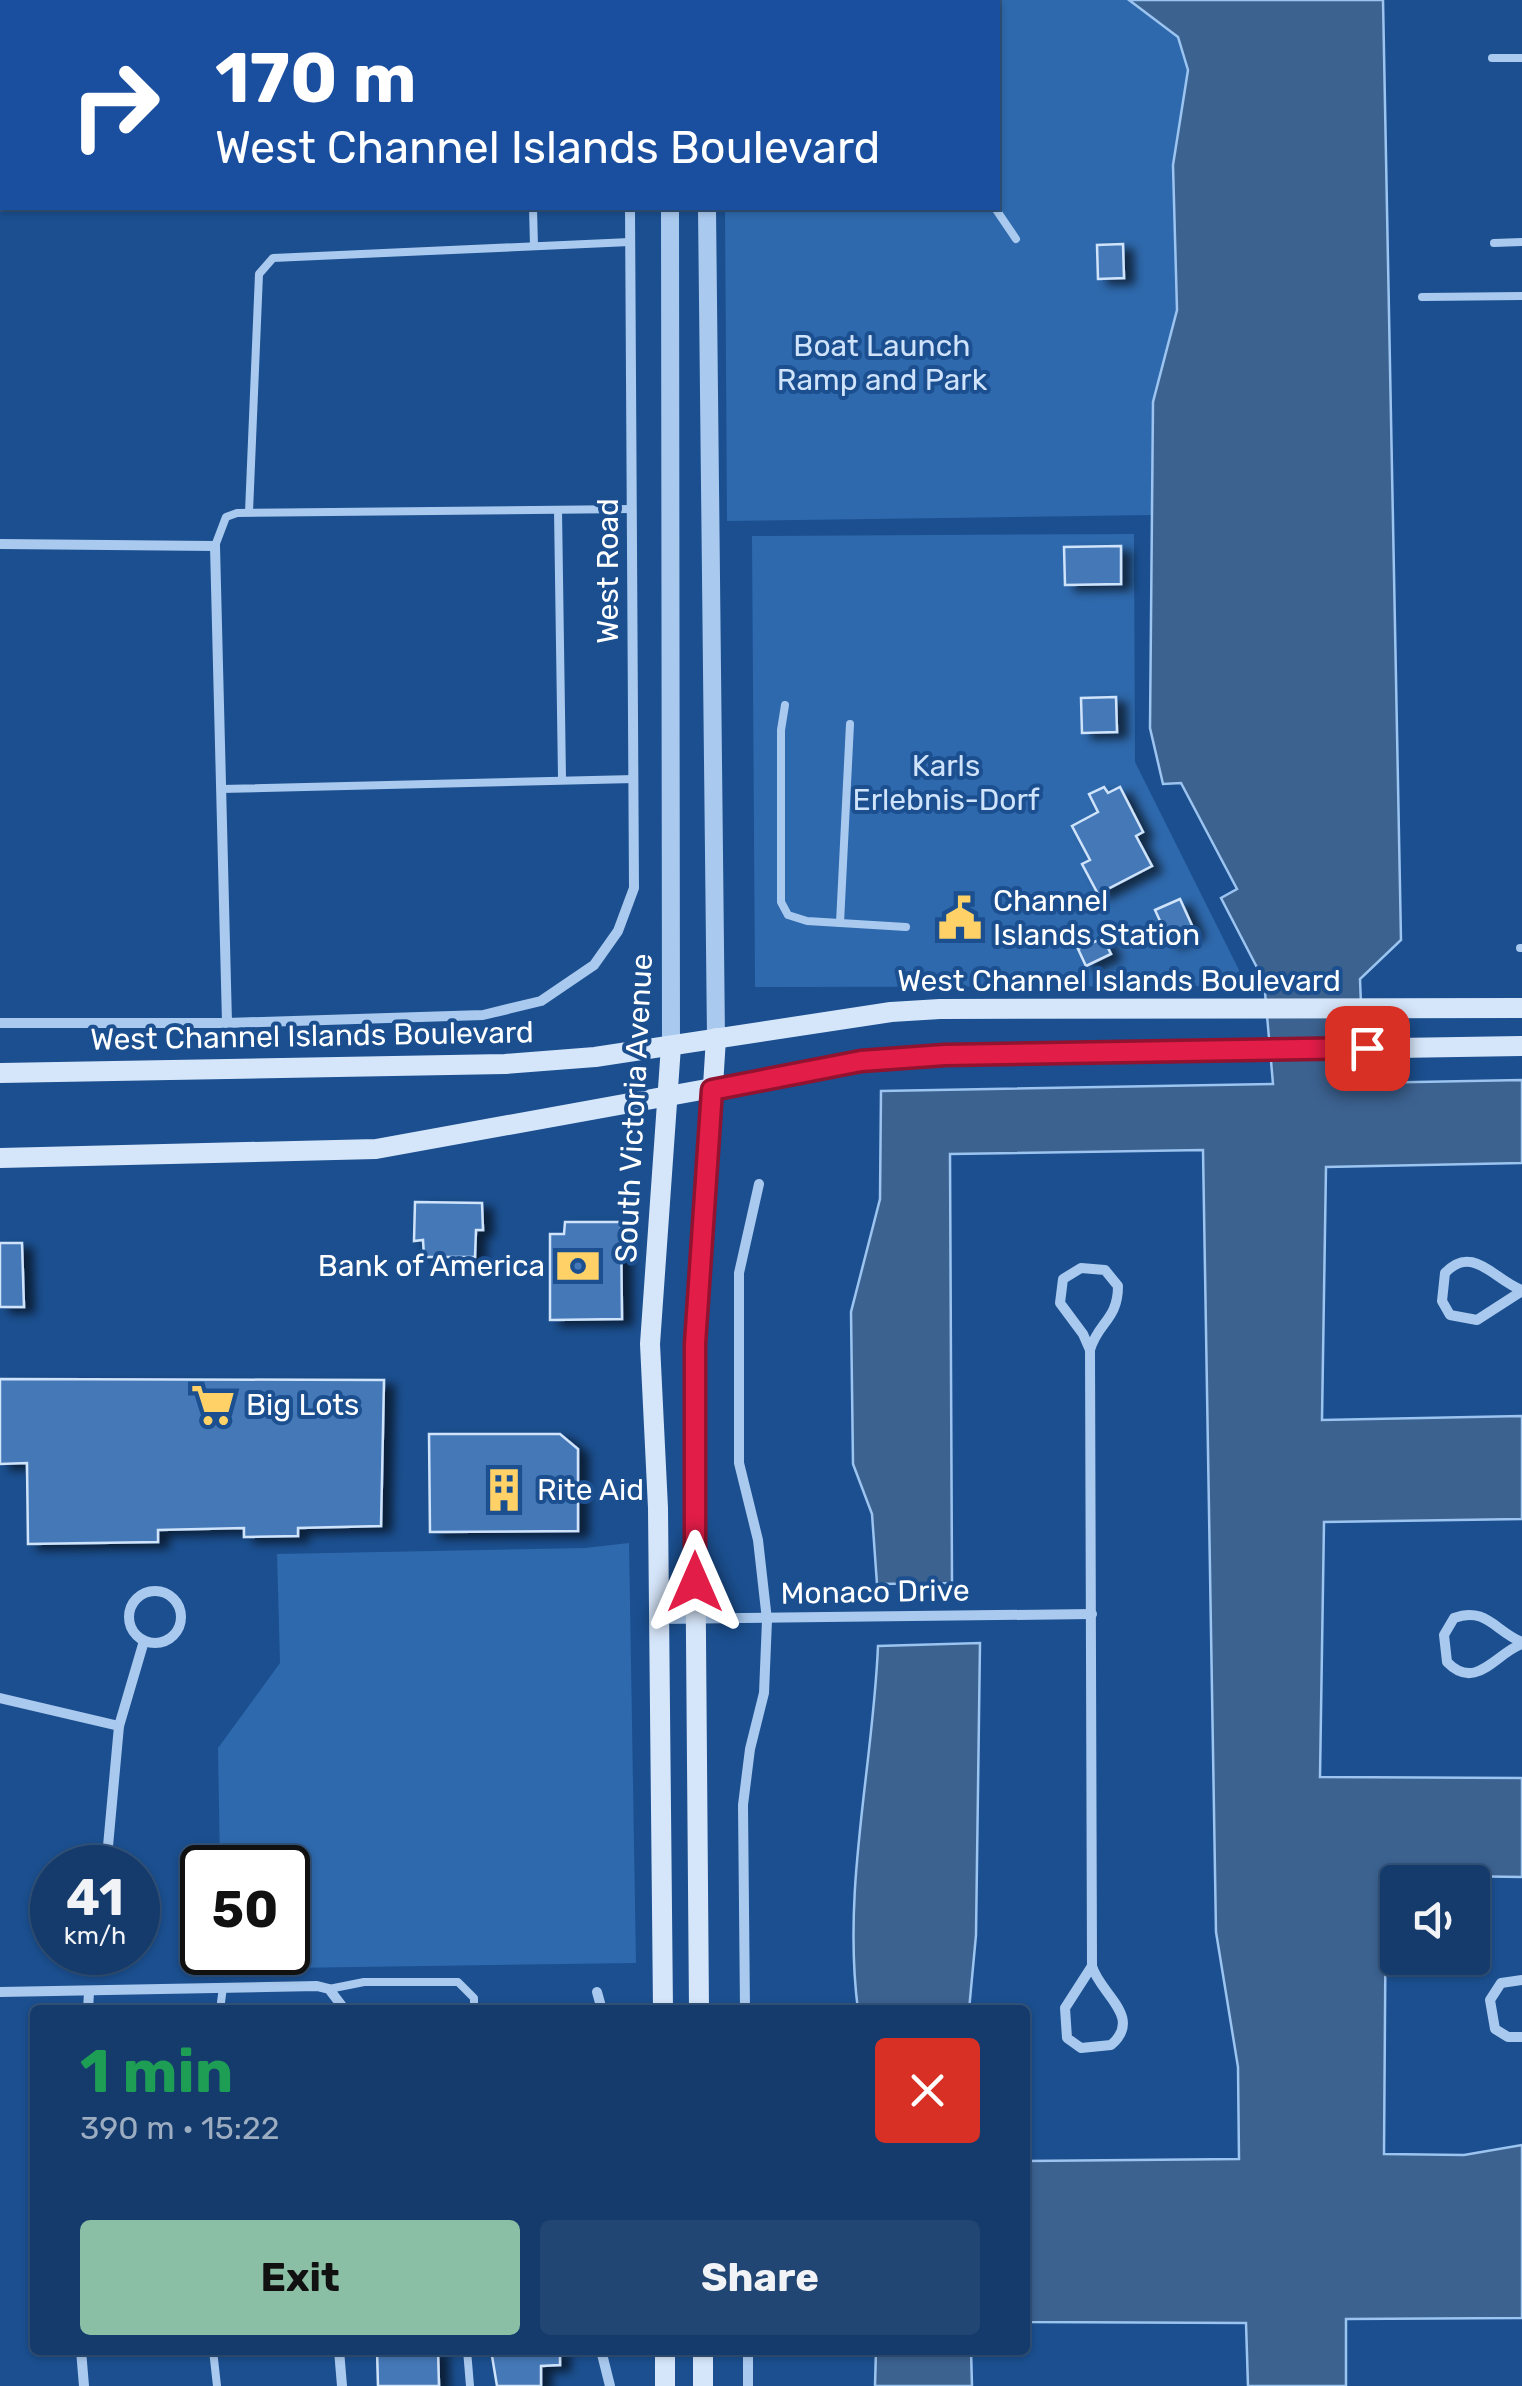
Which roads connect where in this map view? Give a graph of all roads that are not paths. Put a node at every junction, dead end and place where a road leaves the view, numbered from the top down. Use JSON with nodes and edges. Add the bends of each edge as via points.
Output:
{"nodes":[{"id":1,"x":1492,"y":58,"type":"dead end"},
{"id":2,"x":1522,"y":58,"type":"edge"},
{"id":3,"x":533,"y":210,"type":"edge"},
{"id":4,"x":630,"y":210,"type":"edge"},
{"id":5,"x":670,"y":210,"type":"edge"},
{"id":6,"x":707,"y":210,"type":"edge"},
{"id":7,"x":996,"y":210,"type":"edge"},
{"id":8,"x":1016,"y":240,"type":"dead end"},
{"id":9,"x":630,"y":242,"type":"junction"},
{"id":10,"x":1522,"y":242,"type":"edge"},
{"id":11,"x":1494,"y":243,"type":"dead end"},
{"id":12,"x":534,"y":246,"type":"junction"},
{"id":13,"x":1522,"y":296,"type":"edge"},
{"id":14,"x":1422,"y":297,"type":"dead end"},
{"id":15,"x":632,"y":509,"type":"junction"},
{"id":16,"x":558,"y":510,"type":"junction"},
{"id":17,"x":249,"y":512,"type":"junction"},
{"id":18,"x":0,"y":544,"type":"edge"},
{"id":19,"x":215,"y":546,"type":"junction"},
{"id":20,"x":785,"y":705,"type":"dead end"},
{"id":21,"x":850,"y":724,"type":"dead end"},
{"id":22,"x":562,"y":778,"type":"junction"},
{"id":23,"x":634,"y":779,"type":"junction"},
{"id":24,"x":221,"y":789,"type":"junction"},
{"id":25,"x":840,"y":923,"type":"junction"},
{"id":26,"x":906,"y":927,"type":"dead end"},
{"id":27,"x":1522,"y":1008,"type":"edge"},
{"id":28,"x":0,"y":1023,"type":"edge"},
{"id":29,"x":227,"y":1023,"type":"junction"},
{"id":30,"x":716,"y":1038,"type":"junction"},
{"id":31,"x":672,"y":1046,"type":"junction"},
{"id":32,"x":1522,"y":1046,"type":"edge"},
{"id":33,"x":0,"y":1072,"type":"edge"},
{"id":34,"x":712,"y":1090,"type":"junction"},
{"id":35,"x":668,"y":1098,"type":"junction"},
{"id":36,"x":0,"y":1158,"type":"edge"},
{"id":37,"x":759,"y":1184,"type":"dead end"},
{"id":38,"x":1522,"y":1290,"type":"edge"},
{"id":39,"x":1090,"y":1350,"type":"junction"},
{"id":40,"x":1092,"y":1614,"type":"junction"},
{"id":41,"x":659,"y":1619,"type":"junction"},
{"id":42,"x":695,"y":1620,"type":"junction"},
{"id":43,"x":767,"y":1620,"type":"junction"},
{"id":44,"x":144,"y":1641,"type":"junction"},
{"id":45,"x":1522,"y":1643,"type":"edge"},
{"id":46,"x":0,"y":1698,"type":"edge"},
{"id":47,"x":119,"y":1726,"type":"junction"},
{"id":48,"x":108,"y":1845,"type":"edge"},
{"id":49,"x":1092,"y":1966,"type":"junction"},
{"id":50,"x":1522,"y":1980,"type":"edge"},
{"id":51,"x":223,"y":1987,"type":"junction"},
{"id":52,"x":329,"y":1989,"type":"junction"},
{"id":53,"x":0,"y":1992,"type":"edge"},
{"id":54,"x":88,"y":1992,"type":"junction"},
{"id":55,"x":597,"y":1992,"type":"dead end"},
{"id":56,"x":88,"y":2005,"type":"edge"},
{"id":57,"x":221,"y":2005,"type":"edge"},
{"id":58,"x":342,"y":2005,"type":"edge"},
{"id":59,"x":474,"y":2005,"type":"edge"},
{"id":60,"x":601,"y":2005,"type":"edge"},
{"id":61,"x":663,"y":2005,"type":"edge"},
{"id":62,"x":699,"y":2005,"type":"edge"},
{"id":63,"x":745,"y":2005,"type":"edge"},
{"id":64,"x":1522,"y":2038,"type":"edge"},
{"id":65,"x":81,"y":2355,"type":"edge"},
{"id":66,"x":214,"y":2355,"type":"edge"},
{"id":67,"x":339,"y":2355,"type":"edge"},
{"id":68,"x":467,"y":2355,"type":"edge"},
{"id":69,"x":602,"y":2355,"type":"edge"},
{"id":70,"x":665,"y":2355,"type":"edge"},
{"id":71,"x":702,"y":2355,"type":"edge"},
{"id":72,"x":748,"y":2355,"type":"edge"},
{"id":73,"x":84,"y":2386,"type":"edge"},
{"id":74,"x":217,"y":2386,"type":"edge"},
{"id":75,"x":342,"y":2386,"type":"edge"},
{"id":76,"x":470,"y":2386,"type":"edge"},
{"id":77,"x":610,"y":2386,"type":"edge"},
{"id":78,"x":665,"y":2386,"type":"edge"},
{"id":79,"x":703,"y":2386,"type":"edge"},
{"id":80,"x":748,"y":2386,"type":"edge"}],
"edges":[{"from":1,"to":2,"type":"lane"},
{"from":3,"to":12,"type":"lane"},
{"from":4,"to":9,"type":"street","name":"West Road"},
{"from":5,"to":31,"type":"street","name":"South Victoria Avenue"},
{"from":6,"to":30,"type":"street"},
{"from":7,"to":8,"type":"lane"},
{"from":9,"to":12,"type":"lane"},
{"from":9,"to":15,"type":"street","name":"West Road"},
{"from":10,"to":11,"type":"lane"},
{"from":12,"to":17,"type":"lane","via":[[274,258],[259,274]]},
{"from":13,"to":14,"type":"lane"},
{"from":15,"to":16,"type":"lane"},
{"from":15,"to":23,"type":"street","name":"West Road"},
{"from":16,"to":17,"type":"lane"},
{"from":16,"to":22,"type":"lane"},
{"from":17,"to":19,"type":"lane","via":[[226,517]]},
{"from":18,"to":19,"type":"street"},
{"from":19,"to":24,"type":"street"},
{"from":20,"to":25,"type":"lane","via":[[781,902],[788,915]]},
{"from":21,"to":25,"type":"lane"},
{"from":22,"to":23,"type":"lane"},
{"from":22,"to":24,"type":"lane"},
{"from":23,"to":29,"type":"street","name":"West Road","via":[[634,888],[618,931],[594,966],[541,1002],[483,1016]]},
{"from":24,"to":29,"type":"street"},
{"from":25,"to":26,"type":"lane"},
{"from":27,"to":30,"type":"main road","name":"West Channel Islands Boulevard","via":[[940,1009]]},
{"from":28,"to":29,"type":"street","name":"West Road"},
{"from":30,"to":31,"type":"main road","name":"West Channel Islands Boulevard"},
{"from":30,"to":34,"type":"main road"},
{"from":31,"to":33,"type":"main road","name":"West Channel Islands Boulevard","via":[[406,1069]]},
{"from":31,"to":35,"type":"main road","name":"South Victoria Avenue"},
{"from":32,"to":34,"type":"main road","via":[[878,1060]]},
{"from":34,"to":35,"type":"main road"},
{"from":34,"to":42,"type":"main road","via":[[694,1359]]},
{"from":35,"to":36,"type":"main road","via":[[376,1149]]},
{"from":35,"to":41,"type":"main road","name":"South Victoria Avenue","via":[[650,1375]]},
{"from":37,"to":43,"type":"street","via":[[739,1273],[739,1443]]},
{"from":38,"to":38,"type":"street","via":[[1484,1264],[1459,1262],[1444,1275],[1442,1302],[1457,1319],[1477,1320]]},
{"from":39,"to":39,"type":"street","via":[[1116,1311],[1118,1286],[1102,1269],[1078,1269],[1062,1281],[1060,1303]]},
{"from":39,"to":40,"type":"street"},
{"from":40,"to":43,"type":"street","name":"Monaco Drive"},
{"from":40,"to":49,"type":"street"},
{"from":41,"to":42,"type":"street","name":"Monaco Drive"},
{"from":41,"to":61,"type":"main road","name":"South Victoria Avenue"},
{"from":42,"to":43,"type":"street","name":"Monaco Drive"},
{"from":42,"to":62,"type":"main road"},
{"from":43,"to":63,"type":"street","via":[[764,1693],[743,1805]]},
{"from":44,"to":44,"type":"street","via":[[166,1641],[180,1625],[177,1602],[167,1593],[146,1593],[131,1607],[132,1629]]},
{"from":44,"to":47,"type":"street"},
{"from":45,"to":45,"type":"street","via":[[1481,1616],[1454,1618],[1444,1635],[1447,1662],[1462,1672],[1488,1670]]},
{"from":46,"to":47,"type":"street"},
{"from":47,"to":48,"type":"street"},
{"from":49,"to":49,"type":"street","via":[[1064,2014],[1067,2038],[1082,2048],[1110,2045],[1122,2028],[1120,2008]]},
{"from":50,"to":64,"type":"street","via":[[1501,1983],[1490,2000],[1494,2027],[1508,2038]]},
{"from":51,"to":52,"type":"street"},
{"from":51,"to":54,"type":"street"},
{"from":51,"to":57,"type":"lane"},
{"from":52,"to":58,"type":"street"},
{"from":52,"to":59,"type":"lane","via":[[364,1982],[458,1982]]},
{"from":53,"to":54,"type":"street"},
{"from":54,"to":56,"type":"street"},
{"from":55,"to":60,"type":"street"},
{"from":65,"to":73,"type":"street"},
{"from":66,"to":74,"type":"lane"},
{"from":67,"to":75,"type":"street"},
{"from":68,"to":76,"type":"lane"},
{"from":69,"to":77,"type":"street"},
{"from":70,"to":78,"type":"main road"},
{"from":71,"to":79,"type":"main road"},
{"from":72,"to":80,"type":"street"}]}
